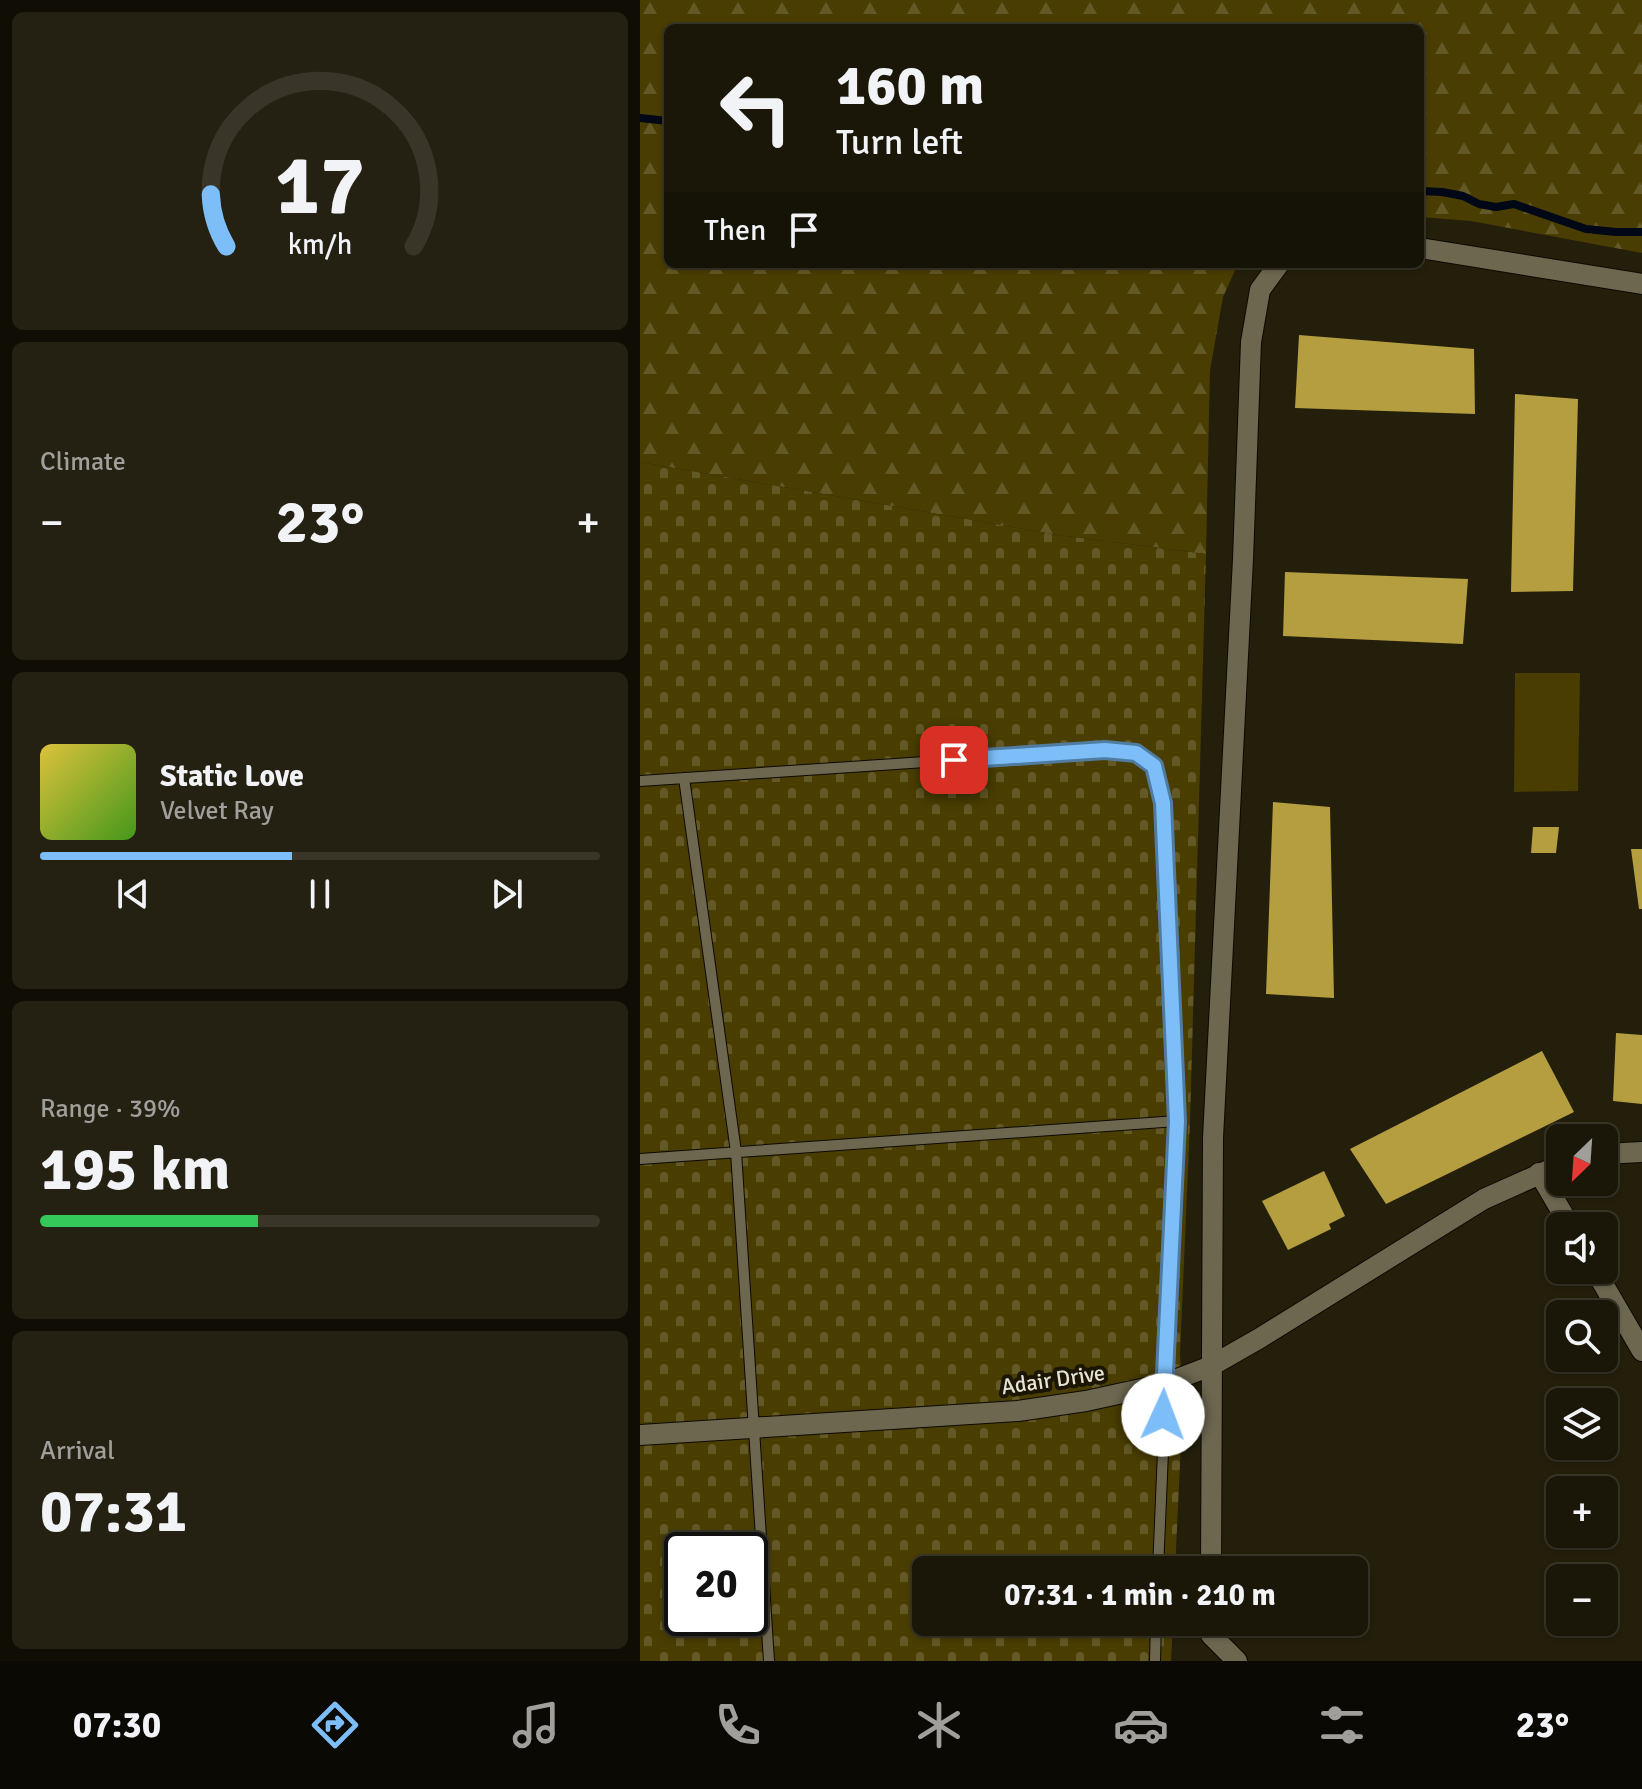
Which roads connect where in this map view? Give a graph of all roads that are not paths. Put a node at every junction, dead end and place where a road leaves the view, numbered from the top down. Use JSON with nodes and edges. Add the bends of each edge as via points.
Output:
{"nodes":[{"id":1,"x":1424,"y":249,"type":"edge"},
{"id":2,"x":1276,"y":268,"type":"edge"},
{"id":3,"x":1642,"y":284,"type":"edge"},
{"id":4,"x":684,"y":778,"type":"junction"},
{"id":5,"x":640,"y":781,"type":"edge"},
{"id":6,"x":1177,"y":1121,"type":"junction"},
{"id":7,"x":736,"y":1152,"type":"junction"},
{"id":8,"x":1642,"y":1152,"type":"edge"},
{"id":9,"x":1618,"y":1153,"type":"edge"},
{"id":10,"x":640,"y":1159,"type":"edge"},
{"id":11,"x":1546,"y":1170,"type":"edge"},
{"id":12,"x":1539,"y":1173,"type":"junction"},
{"id":13,"x":1562,"y":1212,"type":"edge"},
{"id":14,"x":1603,"y":1284,"type":"edge"},
{"id":15,"x":1642,"y":1351,"type":"edge"},
{"id":16,"x":1211,"y":1366,"type":"junction"},
{"id":17,"x":1164,"y":1384,"type":"junction"},
{"id":18,"x":754,"y":1428,"type":"junction"},
{"id":19,"x":640,"y":1435,"type":"edge"},
{"id":20,"x":1158,"y":1556,"type":"edge"},
{"id":21,"x":1211,"y":1556,"type":"edge"},
{"id":22,"x":1156,"y":1636,"type":"edge"},
{"id":23,"x":1212,"y":1636,"type":"edge"},
{"id":24,"x":769,"y":1661,"type":"edge"},
{"id":25,"x":1155,"y":1661,"type":"edge"},
{"id":26,"x":1237,"y":1661,"type":"edge"}],
"edges":[{"from":1,"to":3,"type":"street"},
{"from":2,"to":16,"type":"street","via":[[1260,290],[1251,342],[1213,1138]]},
{"from":4,"to":5,"type":"lane"},
{"from":4,"to":6,"type":"lane","via":[[1105,750],[1136,753],[1154,766],[1163,803]]},
{"from":4,"to":7,"type":"lane"},
{"from":6,"to":7,"type":"lane"},
{"from":6,"to":17,"type":"lane"},
{"from":7,"to":10,"type":"lane"},
{"from":7,"to":18,"type":"lane"},
{"from":8,"to":9,"type":"street"},
{"from":11,"to":12,"type":"street","name":"Adair Drive"},
{"from":12,"to":13,"type":"street"},
{"from":12,"to":16,"type":"street","name":"Adair Drive","via":[[1484,1199]]},
{"from":14,"to":15,"type":"street"},
{"from":16,"to":17,"type":"street","name":"Adair Drive"},
{"from":16,"to":21,"type":"street"},
{"from":17,"to":18,"type":"street","name":"Adair Drive","via":[[1018,1411]]},
{"from":17,"to":20,"type":"lane"},
{"from":18,"to":19,"type":"street","name":"Adair Drive"},
{"from":18,"to":24,"type":"lane"},
{"from":22,"to":25,"type":"lane"},
{"from":23,"to":26,"type":"street"}]}
